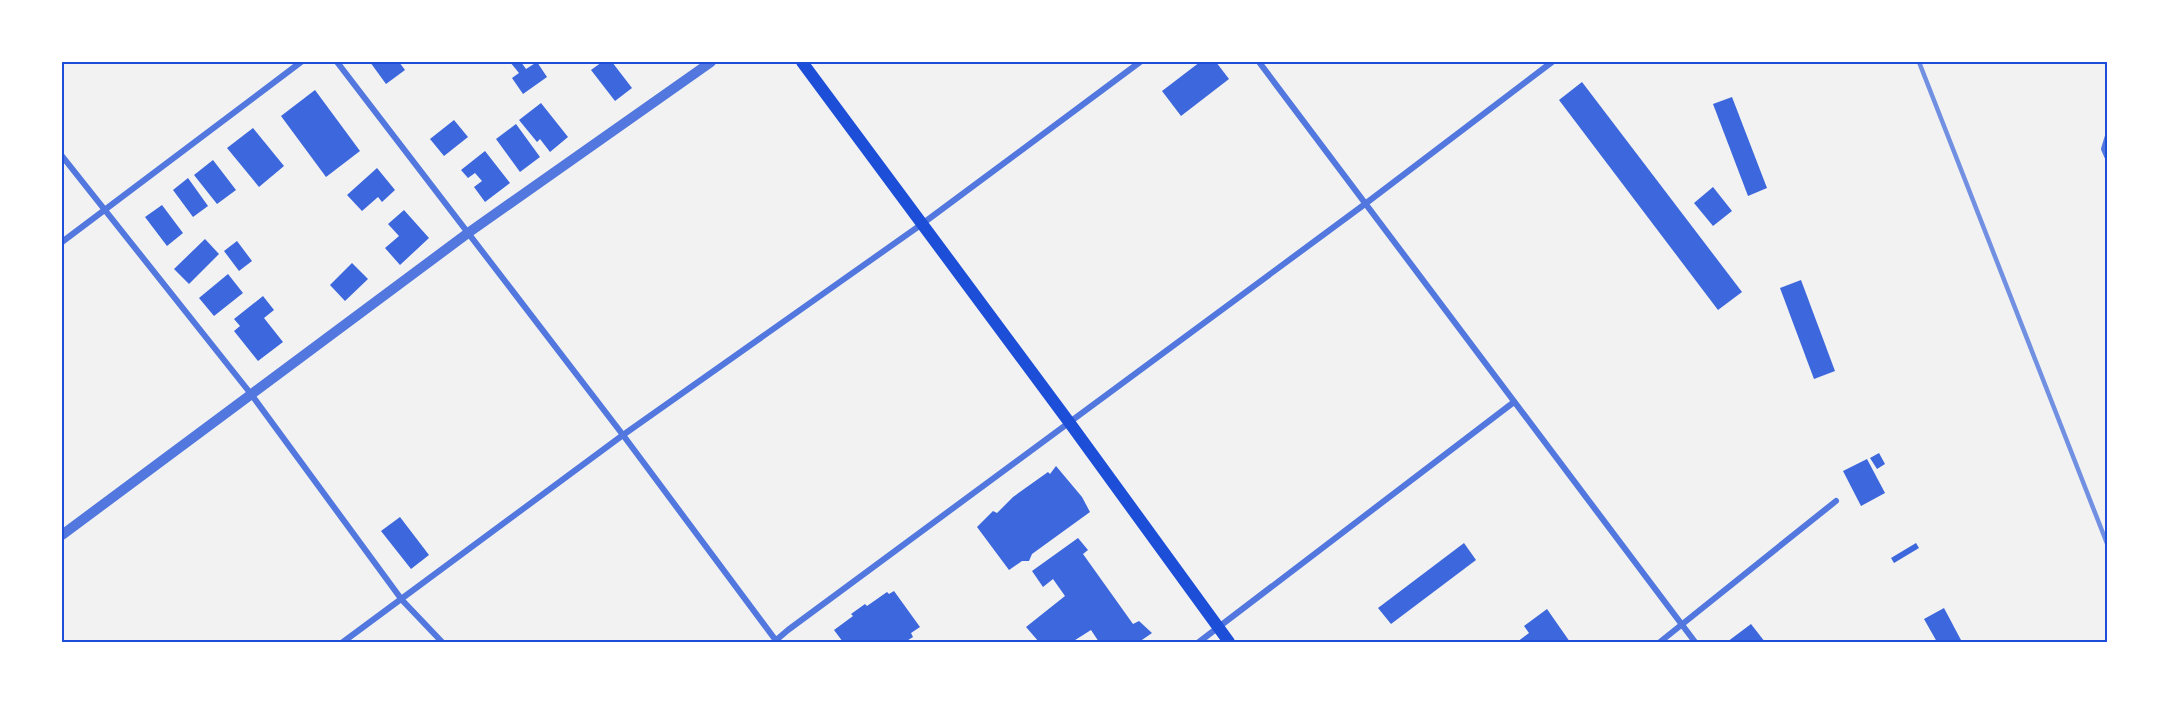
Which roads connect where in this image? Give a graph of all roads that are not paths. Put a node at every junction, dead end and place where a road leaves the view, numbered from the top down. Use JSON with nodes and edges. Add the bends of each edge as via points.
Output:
{"nodes":[{"id":1,"x":301,"y":62,"type":"edge"},
{"id":2,"x":337,"y":62,"type":"edge"},
{"id":3,"x":711,"y":62,"type":"edge"},
{"id":4,"x":802,"y":62,"type":"edge"},
{"id":5,"x":1140,"y":62,"type":"edge"},
{"id":6,"x":1259,"y":62,"type":"edge"},
{"id":7,"x":1552,"y":62,"type":"edge"},
{"id":8,"x":2108,"y":136,"type":"edge"},
{"id":9,"x":62,"y":156,"type":"edge"},
{"id":10,"x":2108,"y":158,"type":"edge"},
{"id":11,"x":1365,"y":204,"type":"junction"},
{"id":12,"x":104,"y":210,"type":"junction"},
{"id":13,"x":922,"y":224,"type":"junction"},
{"id":14,"x":468,"y":232,"type":"junction"},
{"id":15,"x":62,"y":242,"type":"edge"},
{"id":16,"x":251,"y":394,"type":"junction"},
{"id":17,"x":1514,"y":402,"type":"junction"},
{"id":18,"x":1069,"y":423,"type":"junction"},
{"id":19,"x":622,"y":435,"type":"junction"},
{"id":20,"x":1836,"y":501,"type":"dead end"},
{"id":21,"x":62,"y":535,"type":"edge"},
{"id":22,"x":402,"y":600,"type":"junction"},
{"id":23,"x":1682,"y":625,"type":"junction"},
{"id":24,"x":1219,"y":629,"type":"junction"},
{"id":25,"x":343,"y":642,"type":"edge"},
{"id":26,"x":442,"y":642,"type":"edge"},
{"id":27,"x":776,"y":642,"type":"edge"},
{"id":28,"x":1199,"y":642,"type":"edge"},
{"id":29,"x":1229,"y":642,"type":"edge"},
{"id":30,"x":1660,"y":642,"type":"edge"},
{"id":31,"x":1695,"y":642,"type":"edge"}],
"edges":[{"from":1,"to":12,"type":"street"},
{"from":2,"to":14,"type":"street"},
{"from":3,"to":14,"type":"street"},
{"from":4,"to":13,"type":"main road"},
{"from":5,"to":13,"type":"street"},
{"from":6,"to":11,"type":"street"},
{"from":7,"to":11,"type":"street"},
{"from":8,"to":10,"type":"street","via":[[2104,144]]},
{"from":9,"to":12,"type":"street"},
{"from":11,"to":17,"type":"street"},
{"from":11,"to":18,"type":"street"},
{"from":12,"to":15,"type":"street"},
{"from":12,"to":16,"type":"street"},
{"from":13,"to":18,"type":"main road"},
{"from":13,"to":19,"type":"street"},
{"from":14,"to":16,"type":"street"},
{"from":14,"to":19,"type":"street"},
{"from":16,"to":21,"type":"street"},
{"from":16,"to":22,"type":"street"},
{"from":17,"to":23,"type":"street"},
{"from":17,"to":24,"type":"street"},
{"from":18,"to":24,"type":"main road"},
{"from":18,"to":27,"type":"street"},
{"from":19,"to":22,"type":"street"},
{"from":19,"to":27,"type":"street"},
{"from":20,"to":23,"type":"street"},
{"from":22,"to":25,"type":"street"},
{"from":22,"to":26,"type":"street"},
{"from":23,"to":30,"type":"street"},
{"from":23,"to":31,"type":"street"},
{"from":24,"to":28,"type":"street"},
{"from":24,"to":29,"type":"main road"}]}
